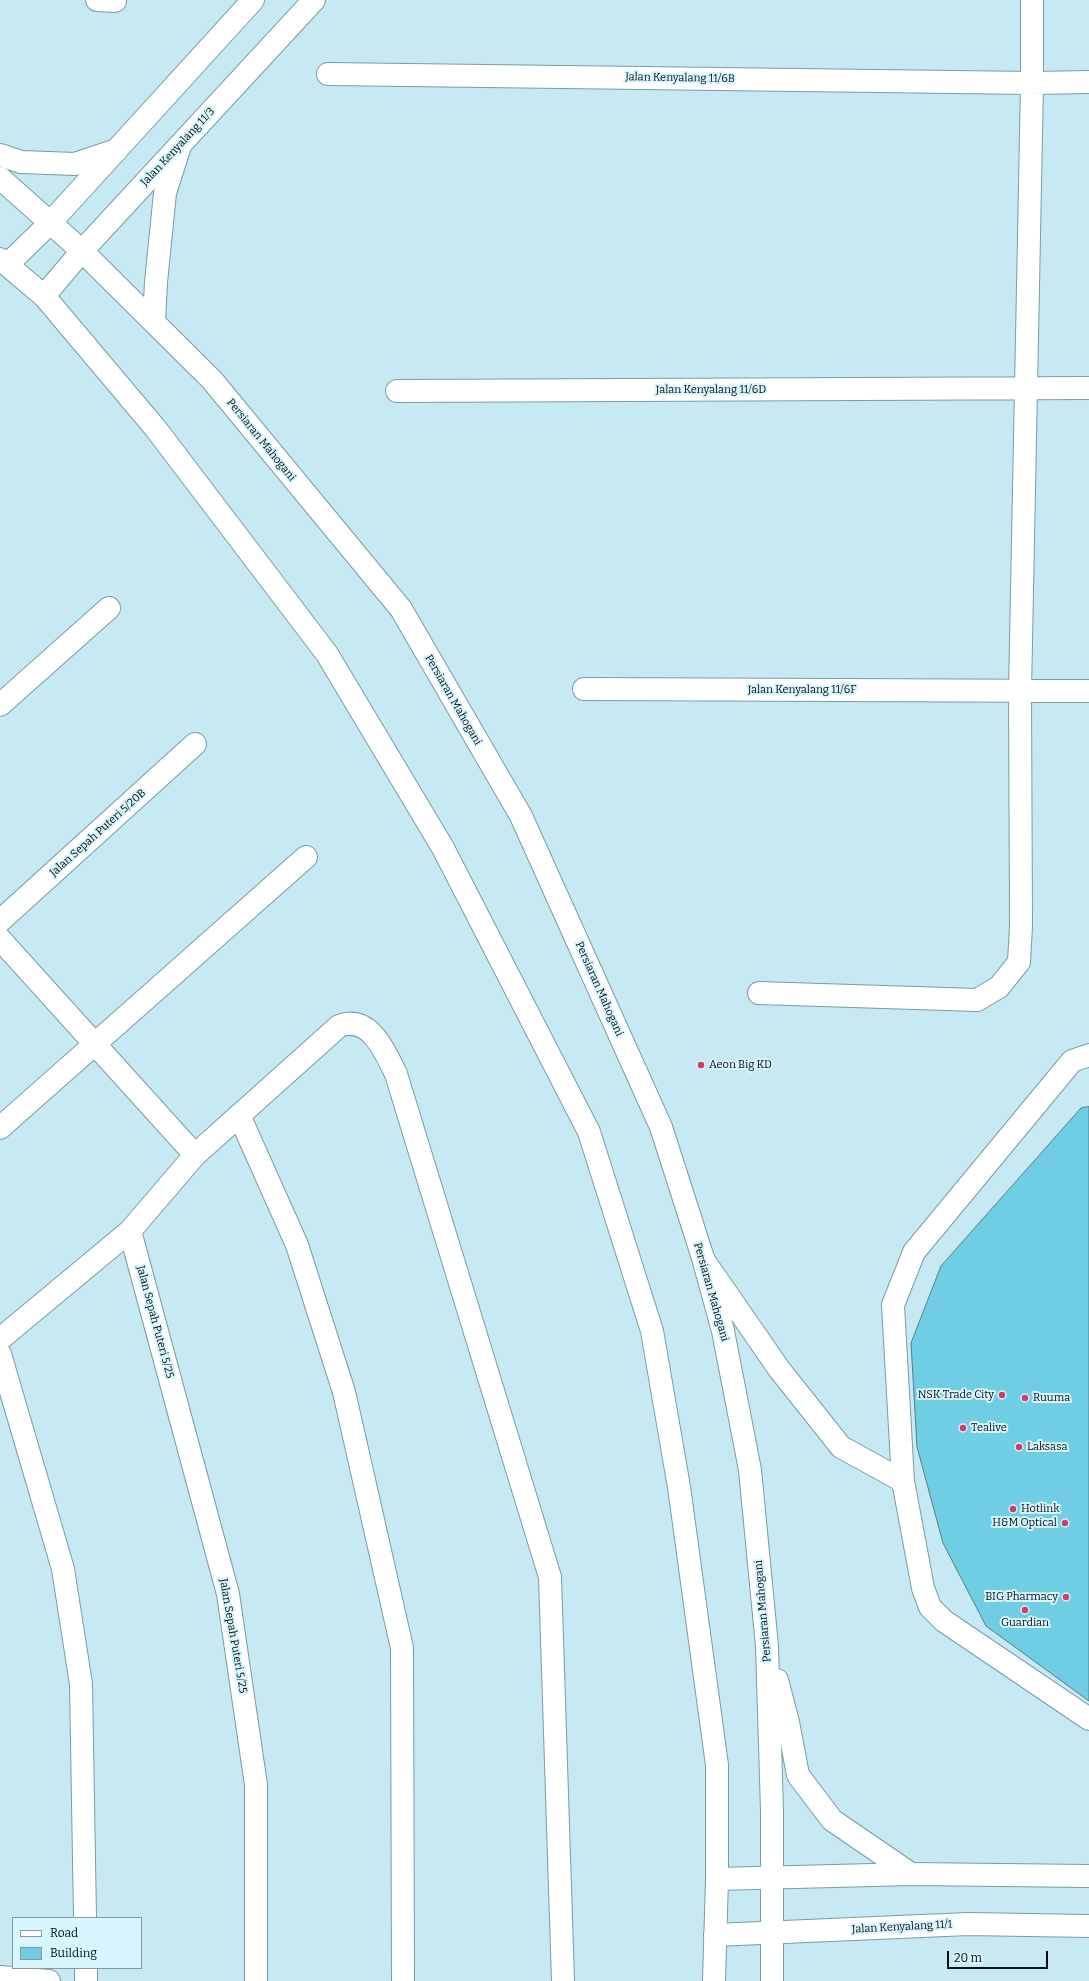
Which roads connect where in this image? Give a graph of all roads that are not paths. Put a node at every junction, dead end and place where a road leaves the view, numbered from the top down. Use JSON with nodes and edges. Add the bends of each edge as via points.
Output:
{"nodes":[{"id":1,"x":253,"y":0,"type":"edge"},
{"id":2,"x":314,"y":0,"type":"edge"},
{"id":3,"x":1032,"y":0,"type":"edge"},
{"id":4,"x":328,"y":74,"type":"dead end"},
{"id":5,"x":1089,"y":82,"type":"edge"},
{"id":6,"x":1032,"y":83,"type":"junction"},
{"id":7,"x":180,"y":146,"type":"junction"},
{"id":8,"x":117,"y":150,"type":"junction"},
{"id":9,"x":0,"y":155,"type":"edge"},
{"id":10,"x":0,"y":178,"type":"edge"},
{"id":11,"x":50,"y":223,"type":"junction"},
{"id":12,"x":82,"y":252,"type":"junction"},
{"id":13,"x":4,"y":262,"type":"edge"},
{"id":14,"x":44,"y":296,"type":"junction"},
{"id":15,"x":154,"y":322,"type":"junction"},
{"id":16,"x":1089,"y":388,"type":"edge"},
{"id":17,"x":1025,"y":389,"type":"junction"},
{"id":18,"x":397,"y":391,"type":"dead end"},
{"id":19,"x":109,"y":608,"type":"dead end"},
{"id":20,"x":584,"y":689,"type":"dead end"},
{"id":21,"x":1089,"y":691,"type":"edge"},
{"id":22,"x":1020,"y":692,"type":"junction"},
{"id":23,"x":0,"y":705,"type":"edge"},
{"id":24,"x":196,"y":744,"type":"dead end"},
{"id":25,"x":306,"y":857,"type":"dead end"},
{"id":26,"x":0,"y":922,"type":"edge"},
{"id":27,"x":0,"y":939,"type":"edge"},
{"id":28,"x":759,"y":993,"type":"dead end"},
{"id":29,"x":96,"y":1045,"type":"junction"},
{"id":30,"x":1089,"y":1055,"type":"edge"},
{"id":31,"x":239,"y":1115,"type":"junction"},
{"id":32,"x":0,"y":1128,"type":"edge"},
{"id":33,"x":196,"y":1155,"type":"junction"},
{"id":34,"x":130,"y":1231,"type":"junction"},
{"id":35,"x":702,"y":1258,"type":"junction"},
{"id":36,"x":0,"y":1338,"type":"edge"},
{"id":37,"x":0,"y":1354,"type":"edge"},
{"id":38,"x":903,"y":1481,"type":"junction"},
{"id":39,"x":767,"y":1646,"type":"junction"},
{"id":40,"x":1089,"y":1719,"type":"edge"},
{"id":41,"x":910,"y":1874,"type":"junction"},
{"id":42,"x":1089,"y":1876,"type":"edge"},
{"id":43,"x":771,"y":1878,"type":"junction"},
{"id":44,"x":717,"y":1879,"type":"junction"},
{"id":45,"x":85,"y":1917,"type":"edge"},
{"id":46,"x":1089,"y":1926,"type":"edge"},
{"id":47,"x":772,"y":1933,"type":"junction"},
{"id":48,"x":715,"y":1935,"type":"junction"},
{"id":49,"x":86,"y":1969,"type":"edge"},
{"id":50,"x":0,"y":1977,"type":"edge"},
{"id":51,"x":49,"y":1981,"type":"edge"},
{"id":52,"x":86,"y":1981,"type":"edge"},
{"id":53,"x":256,"y":1981,"type":"edge"},
{"id":54,"x":403,"y":1981,"type":"edge"},
{"id":55,"x":563,"y":1981,"type":"edge"},
{"id":56,"x":714,"y":1981,"type":"edge"},
{"id":57,"x":772,"y":1981,"type":"edge"}],
"edges":[{"from":1,"to":8,"type":"street"},
{"from":2,"to":7,"type":"street","name":"Jalan Kenyalang 11/3"},
{"from":3,"to":6,"type":"street"},
{"from":4,"to":6,"type":"street","name":"Jalan Kenyalang 11/6B"},
{"from":5,"to":6,"type":"street","name":"Jalan Kenyalang 11/6B"},
{"from":6,"to":17,"type":"street"},
{"from":7,"to":12,"type":"street","name":"Jalan Kenyalang 11/3"},
{"from":7,"to":15,"type":"street","via":[[164,193]]},
{"from":8,"to":9,"type":"street","via":[[75,164],[21,162]]},
{"from":8,"to":11,"type":"street"},
{"from":10,"to":11,"type":"street","name":"Persiaran Mahogani"},
{"from":11,"to":12,"type":"street","name":"Persiaran Mahogani"},
{"from":11,"to":13,"type":"street"},
{"from":12,"to":14,"type":"street","name":"Jalan Kenyalang 11/3"},
{"from":12,"to":15,"type":"street","name":"Persiaran Mahogani"},
{"from":13,"to":14,"type":"street"},
{"from":14,"to":44,"type":"street","via":[[156,429],[327,654],[443,848],[589,1132],[652,1331],[680,1487],[717,1765]]},
{"from":15,"to":35,"type":"street","name":"Persiaran Mahogani","via":[[212,380],[405,616],[521,816],[661,1127]]},
{"from":16,"to":17,"type":"street","name":"Jalan Kenyalang 11/6D"},
{"from":17,"to":18,"type":"street","name":"Jalan Kenyalang 11/6D"},
{"from":17,"to":22,"type":"street"},
{"from":19,"to":23,"type":"street"},
{"from":20,"to":22,"type":"street","name":"Jalan Kenyalang 11/6F"},
{"from":21,"to":22,"type":"street","name":"Jalan Kenyalang 11/6F"},
{"from":22,"to":28,"type":"street","via":[[1019,962],[999,987],[977,1000]]},
{"from":24,"to":26,"type":"street","name":"Jalan Sepah Puteri 5/20B"},
{"from":25,"to":29,"type":"street"},
{"from":27,"to":29,"type":"street"},
{"from":29,"to":32,"type":"street"},
{"from":29,"to":33,"type":"street"},
{"from":30,"to":38,"type":"street","via":[[1072,1061],[914,1252],[893,1304]]},
{"from":31,"to":33,"type":"street"},
{"from":31,"to":54,"type":"street","via":[[297,1245],[344,1392],[402,1648]]},
{"from":31,"to":55,"type":"street","via":[[339,1026],[347,1023],[358,1024],[374,1036],[396,1074],[550,1578]]},
{"from":33,"to":34,"type":"street"},
{"from":34,"to":36,"type":"street"},
{"from":34,"to":53,"type":"street","name":"Jalan Sepah Puteri 5/25","via":[[228,1594],[256,1786]]},
{"from":35,"to":38,"type":"street","via":[[779,1369],[841,1447]]},
{"from":35,"to":39,"type":"street","name":"Persiaran Mahogani","via":[[723,1331],[750,1470]]},
{"from":37,"to":45,"type":"street","via":[[63,1569],[81,1684]]},
{"from":38,"to":40,"type":"street","via":[[923,1588],[930,1606],[944,1620]]},
{"from":39,"to":41,"type":"street","via":[[788,1722],[798,1775],[832,1820]]},
{"from":39,"to":43,"type":"street","name":"Persiaran Mahogani","via":[[772,1811]]},
{"from":41,"to":42,"type":"street"},
{"from":41,"to":43,"type":"street"},
{"from":43,"to":44,"type":"street"},
{"from":43,"to":47,"type":"street","name":"Persiaran Mahogani"},
{"from":44,"to":48,"type":"street"},
{"from":46,"to":47,"type":"street","name":"Jalan Kenyalang 11/1","via":[[968,1924]]},
{"from":47,"to":48,"type":"street","name":"Jalan Kenyalang 11/1"},
{"from":47,"to":57,"type":"street","name":"Persiaran Mahogani"},
{"from":48,"to":56,"type":"street"},
{"from":49,"to":52,"type":"street"},
{"from":50,"to":51,"type":"street"}]}
